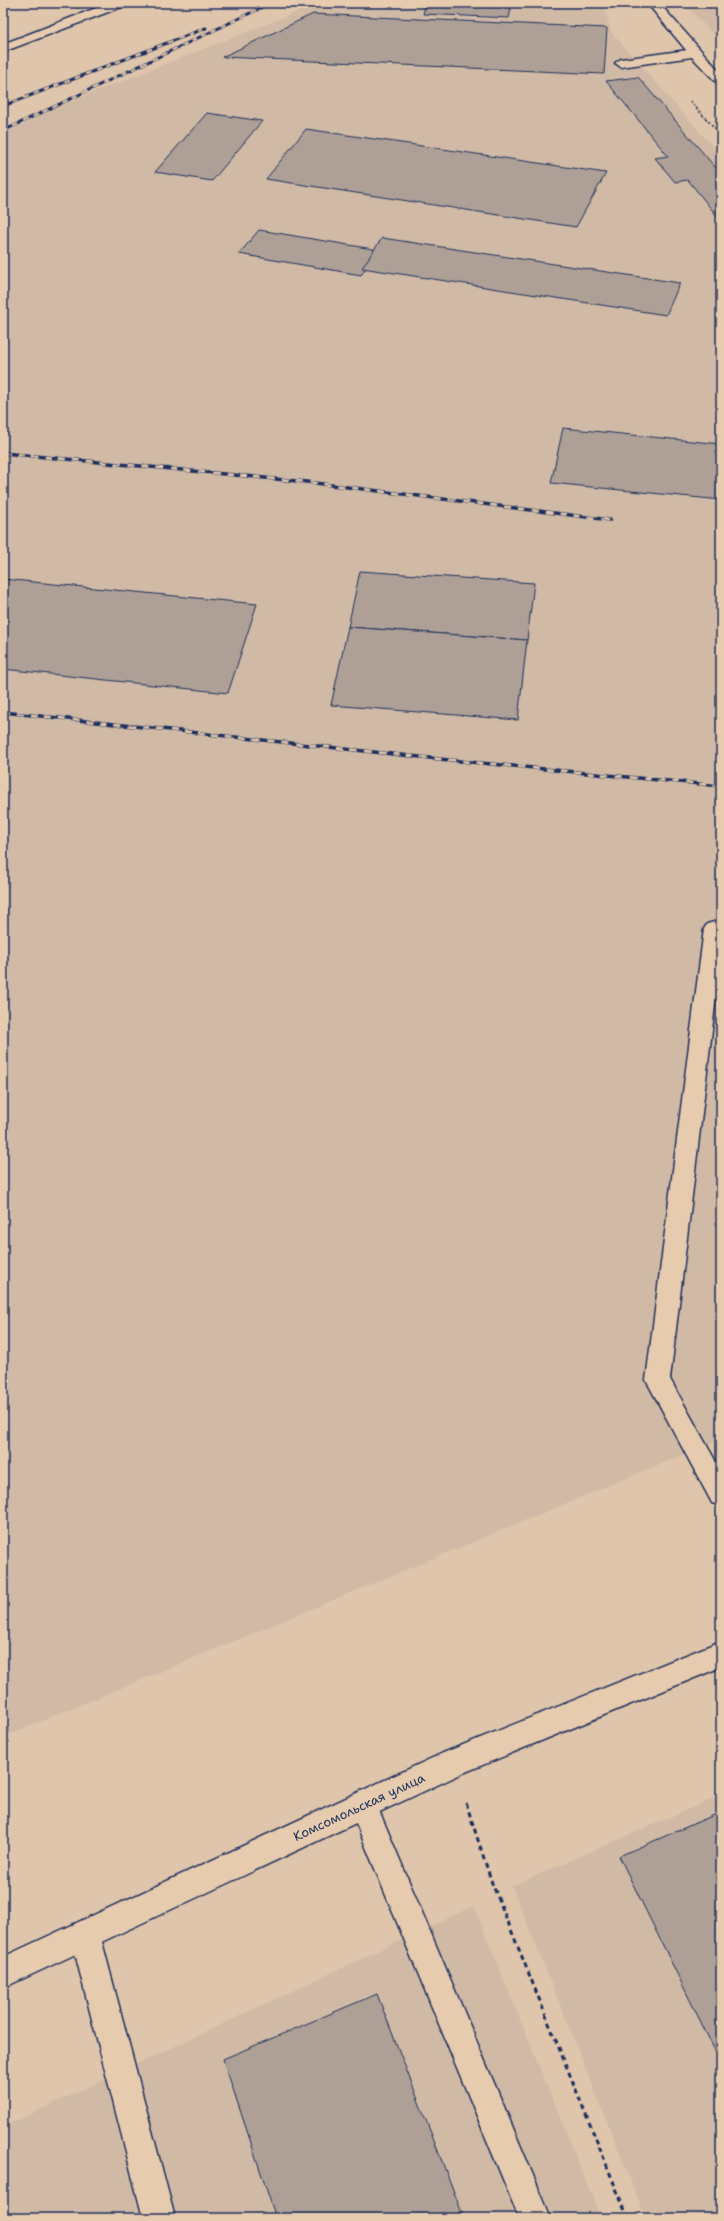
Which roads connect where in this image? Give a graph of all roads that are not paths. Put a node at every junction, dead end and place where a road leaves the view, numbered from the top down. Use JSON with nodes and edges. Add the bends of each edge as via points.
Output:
{"nodes":[{"id":1,"x":120,"y":3,"type":"edge"},
{"id":2,"x":653,"y":3,"type":"edge"},
{"id":3,"x":3,"y":48,"type":"edge"},
{"id":4,"x":695,"y":53,"type":"junction"},
{"id":5,"x":621,"y":63,"type":"dead end"},
{"id":6,"x":721,"y":80,"type":"edge"},
{"id":7,"x":714,"y":930,"type":"dead end"},
{"id":8,"x":721,"y":1495,"type":"edge"},
{"id":9,"x":721,"y":1654,"type":"edge"},
{"id":10,"x":363,"y":1806,"type":"junction"},
{"id":11,"x":85,"y":1934,"type":"junction"},
{"id":12,"x":3,"y":1973,"type":"edge"},
{"id":13,"x":159,"y":2218,"type":"edge"},
{"id":14,"x":535,"y":2218,"type":"edge"}],
"edges":[{"from":1,"to":3,"type":"street"},
{"from":2,"to":4,"type":"street"},
{"from":4,"to":5,"type":"street"},
{"from":4,"to":6,"type":"street"},
{"from":7,"to":8,"type":"street","via":[[658,1380]]},
{"from":9,"to":10,"type":"street","name":"Комсомольская улица","via":[[453,1763]]},
{"from":10,"to":11,"type":"street","name":"Комсомольская улица"},
{"from":10,"to":14,"type":"street"},
{"from":11,"to":12,"type":"street","name":"Комсомольская улица"},
{"from":11,"to":13,"type":"street"}]}
